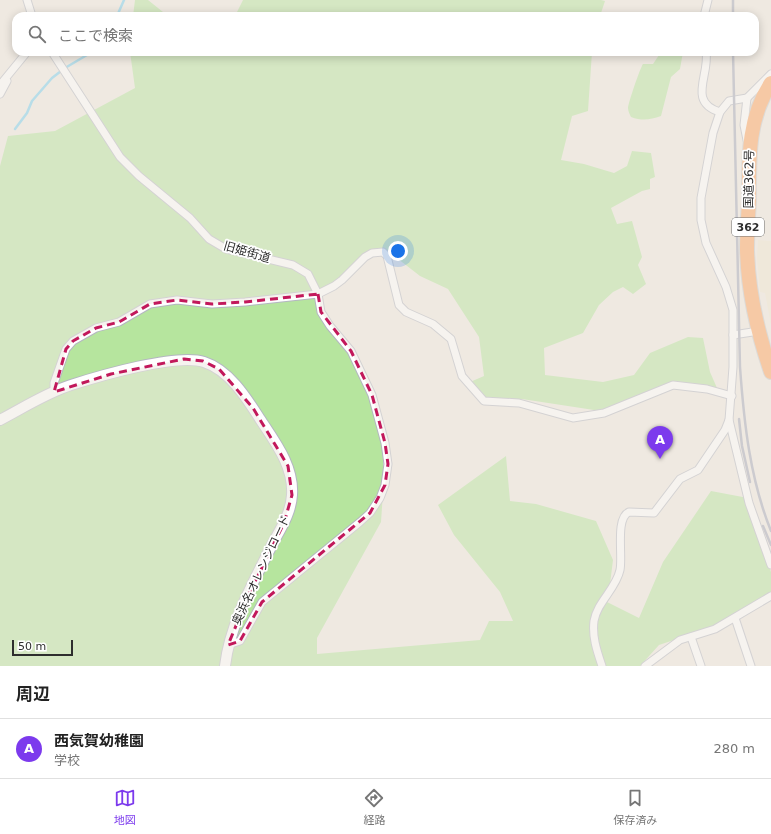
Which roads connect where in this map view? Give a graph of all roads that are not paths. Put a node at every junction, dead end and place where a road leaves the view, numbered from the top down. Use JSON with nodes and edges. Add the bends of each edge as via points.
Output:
{"nodes":[{"id":1,"x":26,"y":0,"type":"edge"},
{"id":2,"x":708,"y":0,"type":"edge"},
{"id":3,"x":30,"y":12,"type":"edge"},
{"id":4,"x":705,"y":12,"type":"edge"},
{"id":5,"x":24,"y":56,"type":"edge"},
{"id":6,"x":55,"y":56,"type":"edge"},
{"id":7,"x":706,"y":56,"type":"edge"},
{"id":8,"x":10,"y":73,"type":"junction"},
{"id":9,"x":771,"y":74,"type":"edge"},
{"id":10,"x":771,"y":83,"type":"edge"},
{"id":11,"x":0,"y":85,"type":"edge"},
{"id":12,"x":0,"y":94,"type":"edge"},
{"id":13,"x":747,"y":98,"type":"junction"},
{"id":14,"x":720,"y":112,"type":"junction"},
{"id":15,"x":749,"y":151,"type":"junction"},
{"id":16,"x":318,"y":294,"type":"junction"},
{"id":17,"x":759,"y":331,"type":"junction"},
{"id":18,"x":733,"y":335,"type":"junction"},
{"id":19,"x":771,"y":372,"type":"edge"},
{"id":20,"x":54,"y":392,"type":"junction"},
{"id":21,"x":732,"y":396,"type":"junction"},
{"id":22,"x":0,"y":420,"type":"edge"},
{"id":23,"x":729,"y":420,"type":"junction"},
{"id":24,"x":771,"y":565,"type":"edge"},
{"id":25,"x":771,"y":596,"type":"edge"},
{"id":26,"x":735,"y":618,"type":"junction"},
{"id":27,"x":691,"y":636,"type":"junction"},
{"id":28,"x":228,"y":645,"type":"junction"},
{"id":29,"x":650,"y":664,"type":"edge"},
{"id":30,"x":225,"y":666,"type":"edge"},
{"id":31,"x":602,"y":666,"type":"edge"},
{"id":32,"x":701,"y":666,"type":"edge"},
{"id":33,"x":751,"y":666,"type":"edge"}],
"edges":[{"from":1,"to":3,"type":"street"},
{"from":2,"to":4,"type":"street"},
{"from":5,"to":8,"type":"street"},
{"from":6,"to":16,"type":"street","name":"旧姫街道","via":[[120,157],[190,218],[209,239],[226,249],[293,265],[308,274]]},
{"from":7,"to":14,"type":"street","via":[[701,89],[703,101],[711,110]]},
{"from":8,"to":11,"type":"street"},
{"from":8,"to":12,"type":"street"},
{"from":9,"to":13,"type":"street"},
{"from":10,"to":15,"type":"highway","name":"国道362号","number":"362","via":[[753,122]]},
{"from":13,"to":14,"type":"street","via":[[729,101]]},
{"from":13,"to":15,"type":"street","via":[[744,125]]},
{"from":14,"to":18,"type":"street","via":[[704,177],[701,220],[706,243],[726,287],[733,310]]},
{"from":15,"to":17,"type":"highway","name":"国道362号","number":"362","via":[[747,250]]},
{"from":16,"to":20,"type":"street","via":[[212,304],[177,300],[150,304],[119,322],[96,328],[73,341],[66,349],[54,383]]},
{"from":16,"to":21,"type":"street","via":[[342,280],[365,257],[383,252],[387,256],[398,305],[406,312],[433,324],[451,339],[462,376],[484,401],[519,403],[573,418],[604,413],[673,385],[707,389]]},
{"from":16,"to":28,"type":"street","name":"旧姫街道","via":[[321,312],[351,351],[372,395],[382,429],[388,464],[380,498],[370,513],[262,602],[240,641]]},
{"from":17,"to":18,"type":"street"},
{"from":17,"to":19,"type":"highway","name":"国道362号","number":"362"},
{"from":18,"to":21,"type":"street"},
{"from":20,"to":22,"type":"street","name":"奥浜名オレンジロード"},
{"from":20,"to":28,"type":"street","name":"奥浜名オレンジロード","via":[[111,374],[184,359],[203,361],[219,369],[253,408],[288,466],[292,496],[284,523],[250,592]]},
{"from":21,"to":23,"type":"street"},
{"from":23,"to":24,"type":"street","via":[[749,503]]},
{"from":23,"to":31,"type":"street","via":[[698,470],[680,479],[654,513],[629,512],[624,517],[621,527],[620,570],[595,619],[593,634]]},
{"from":25,"to":26,"type":"street"},
{"from":26,"to":27,"type":"street","via":[[715,629]]},
{"from":26,"to":33,"type":"street"},
{"from":27,"to":29,"type":"street","via":[[668,648]]},
{"from":27,"to":32,"type":"street"},
{"from":28,"to":30,"type":"street","name":"奥浜名オレンジロード"}]}
